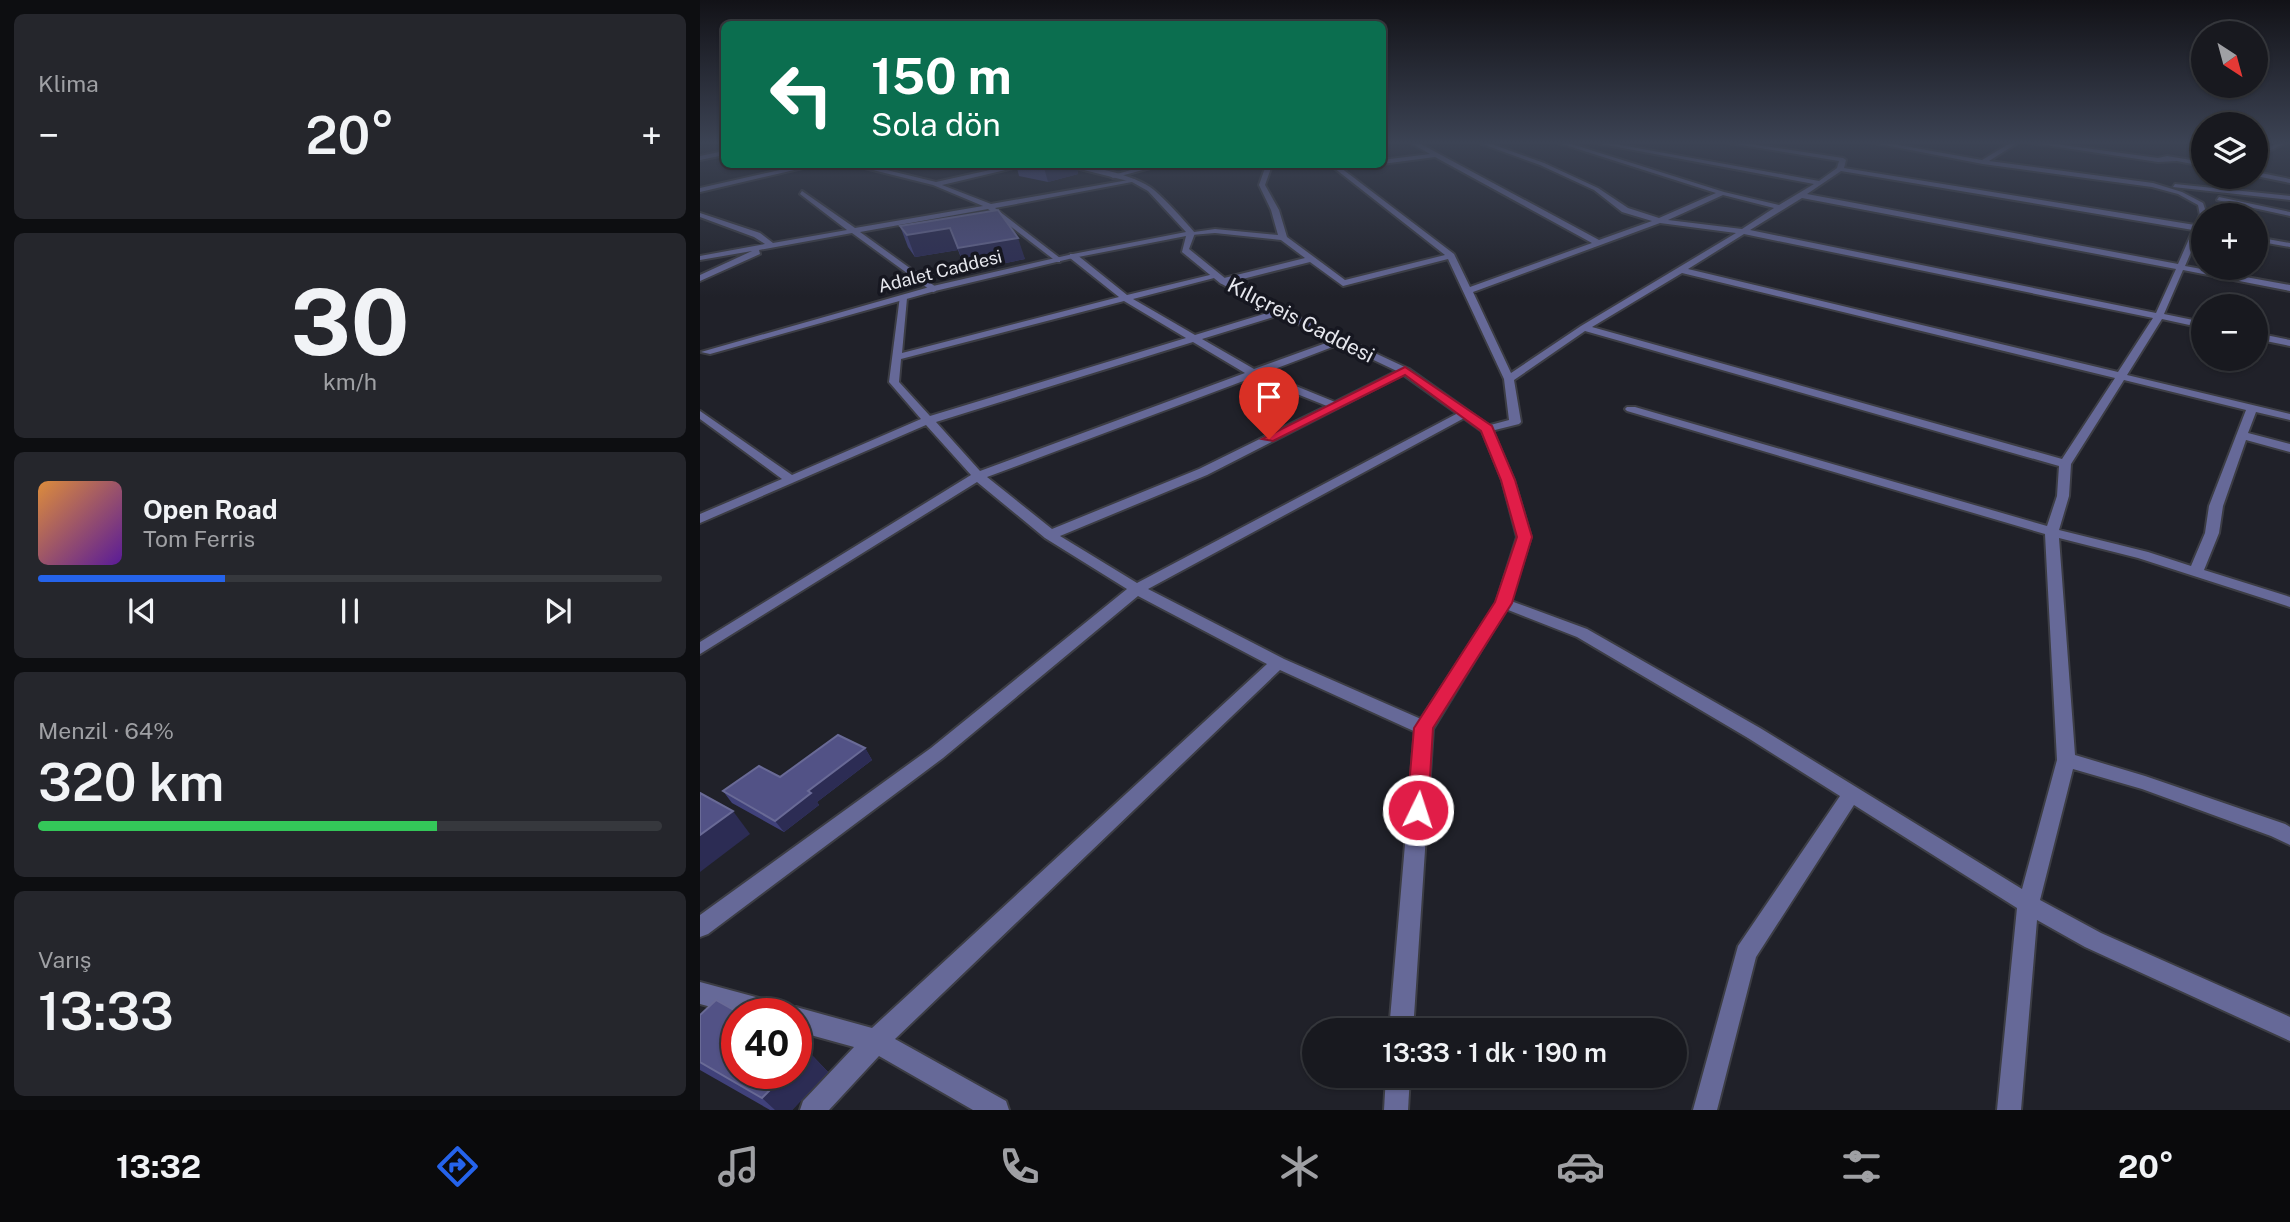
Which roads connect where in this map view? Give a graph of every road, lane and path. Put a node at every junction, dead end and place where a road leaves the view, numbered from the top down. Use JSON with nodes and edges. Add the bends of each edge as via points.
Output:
{"nodes":[{"id":1,"x":803,"y":194,"type":"edge"},
{"id":2,"x":960,"y":194,"type":"edge"},
{"id":3,"x":1056,"y":194,"type":"edge"},
{"id":4,"x":1154,"y":194,"type":"edge"},
{"id":5,"x":1265,"y":194,"type":"edge"},
{"id":6,"x":1370,"y":194,"type":"edge"},
{"id":7,"x":1508,"y":194,"type":"edge"},
{"id":8,"x":1603,"y":194,"type":"edge"},
{"id":9,"x":1720,"y":194,"type":"edge"},
{"id":10,"x":1725,"y":194,"type":"edge"},
{"id":11,"x":2009,"y":194,"type":"edge"},
{"id":12,"x":2179,"y":194,"type":"edge"},
{"id":13,"x":2194,"y":194,"type":"edge"},
{"id":14,"x":2246,"y":194,"type":"edge"},
{"id":15,"x":1799,"y":195,"type":"joint"},
{"id":16,"x":2290,"y":198,"type":"edge"},
{"id":17,"x":2199,"y":203,"type":"edge"},
{"id":18,"x":988,"y":205,"type":"junction"},
{"id":19,"x":1777,"y":207,"type":"junction"},
{"id":20,"x":2290,"y":214,"type":"edge"},
{"id":21,"x":702,"y":216,"type":"edge"},
{"id":22,"x":2191,"y":220,"type":"edge"},
{"id":23,"x":1659,"y":221,"type":"junction"},
{"id":24,"x":854,"y":228,"type":"junction"},
{"id":25,"x":1742,"y":232,"type":"junction"},
{"id":26,"x":1191,"y":233,"type":"junction"},
{"id":27,"x":1283,"y":238,"type":"junction"},
{"id":28,"x":2268,"y":241,"type":"edge"},
{"id":29,"x":1597,"y":242,"type":"junction"},
{"id":30,"x":769,"y":243,"type":"junction"},
{"id":31,"x":2290,"y":245,"type":"edge"},
{"id":32,"x":2191,"y":247,"type":"edge"},
{"id":33,"x":1073,"y":256,"type":"junction"},
{"id":34,"x":1451,"y":256,"type":"junction"},
{"id":35,"x":700,"y":258,"type":"edge"},
{"id":36,"x":1311,"y":258,"type":"junction"},
{"id":37,"x":1057,"y":260,"type":"junction"},
{"id":38,"x":2182,"y":268,"type":"junction"},
{"id":39,"x":1681,"y":270,"type":"junction"},
{"id":40,"x":700,"y":278,"type":"edge"},
{"id":41,"x":1219,"y":278,"type":"junction"},
{"id":42,"x":2290,"y":288,"type":"edge"},
{"id":43,"x":933,"y":289,"type":"junction"},
{"id":44,"x":1468,"y":291,"type":"junction"},
{"id":45,"x":903,"y":298,"type":"junction"},
{"id":46,"x":1125,"y":298,"type":"junction"},
{"id":47,"x":1280,"y":312,"type":"junction"},
{"id":48,"x":2159,"y":316,"type":"junction"},
{"id":49,"x":2191,"y":323,"type":"edge"},
{"id":50,"x":1584,"y":328,"type":"junction"},
{"id":51,"x":2268,"y":338,"type":"edge"},
{"id":52,"x":1193,"y":339,"type":"junction"},
{"id":53,"x":1340,"y":341,"type":"junction"},
{"id":54,"x":2290,"y":343,"type":"edge"},
{"id":55,"x":702,"y":354,"type":"edge"},
{"id":56,"x":899,"y":357,"type":"junction"},
{"id":57,"x":1405,"y":370,"type":"junction"},
{"id":58,"x":1255,"y":373,"type":"junction"},
{"id":59,"x":2121,"y":374,"type":"junction"},
{"id":60,"x":1509,"y":379,"type":"junction"},
{"id":61,"x":1334,"y":405,"type":"junction"},
{"id":62,"x":2252,"y":407,"type":"junction"},
{"id":63,"x":1630,"y":409,"type":"dead end"},
{"id":64,"x":700,"y":414,"type":"edge"},
{"id":65,"x":1464,"y":414,"type":"junction"},
{"id":66,"x":2290,"y":417,"type":"edge"},
{"id":67,"x":929,"y":420,"type":"junction"},
{"id":68,"x":1487,"y":429,"type":"junction"},
{"id":69,"x":2242,"y":435,"type":"junction"},
{"id":70,"x":2290,"y":448,"type":"edge"},
{"id":71,"x":2065,"y":464,"type":"junction"},
{"id":72,"x":978,"y":475,"type":"junction"},
{"id":73,"x":790,"y":479,"type":"junction"},
{"id":74,"x":700,"y":519,"type":"edge"},
{"id":75,"x":2052,"y":532,"type":"junction"},
{"id":76,"x":1050,"y":535,"type":"junction"},
{"id":77,"x":2196,"y":571,"type":"junction"},
{"id":78,"x":1137,"y":589,"type":"junction"},
{"id":79,"x":2290,"y":602,"type":"edge"},
{"id":80,"x":1503,"y":603,"type":"junction"},
{"id":81,"x":700,"y":649,"type":"edge"},
{"id":82,"x":1278,"y":663,"type":"junction"},
{"id":83,"x":1424,"y":728,"type":"junction"},
{"id":84,"x":2066,"y":760,"type":"junction"},
{"id":85,"x":1851,"y":794,"type":"junction"},
{"id":86,"x":2290,"y":837,"type":"edge"},
{"id":87,"x":2028,"y":905,"type":"junction"},
{"id":88,"x":700,"y":927,"type":"edge"},
{"id":89,"x":700,"y":993,"type":"edge"},
{"id":90,"x":721,"y":999,"type":"edge"},
{"id":91,"x":1402,"y":1018,"type":"edge"},
{"id":92,"x":812,"y":1024,"type":"edge"},
{"id":93,"x":2290,"y":1029,"type":"edge"},
{"id":94,"x":876,"y":1041,"type":"junction"},
{"id":95,"x":1397,"y":1088,"type":"edge"},
{"id":96,"x":812,"y":1110,"type":"edge"},
{"id":97,"x":997,"y":1110,"type":"edge"},
{"id":98,"x":1396,"y":1110,"type":"edge"},
{"id":99,"x":1705,"y":1110,"type":"edge"},
{"id":100,"x":2008,"y":1110,"type":"edge"}],
"edges":[{"from":1,"to":24,"type":"street"},
{"from":2,"to":18,"type":"street"},
{"from":3,"to":18,"type":"street"},
{"from":4,"to":26,"type":"street","name":"Kılıçreis Caddesi"},
{"from":5,"to":27,"type":"street"},
{"from":6,"to":34,"type":"street"},
{"from":7,"to":29,"type":"street"},
{"from":8,"to":23,"type":"street","via":[[1625,210]]},
{"from":9,"to":23,"type":"street"},
{"from":10,"to":19,"type":"street"},
{"from":11,"to":22,"type":"street"},
{"from":12,"to":17,"type":"street"},
{"from":13,"to":20,"type":"street"},
{"from":14,"to":16,"type":"street"},
{"from":15,"to":19,"type":"street"},
{"from":15,"to":38,"type":"street"},
{"from":18,"to":24,"type":"street"},
{"from":18,"to":37,"type":"street"},
{"from":19,"to":25,"type":"street"},
{"from":21,"to":30,"type":"street"},
{"from":23,"to":25,"type":"street"},
{"from":23,"to":29,"type":"street"},
{"from":24,"to":30,"type":"street"},
{"from":24,"to":43,"type":"street"},
{"from":25,"to":39,"type":"street"},
{"from":25,"to":48,"type":"street"},
{"from":26,"to":27,"type":"street","name":"Adalet Caddesi"},
{"from":26,"to":33,"type":"street","name":"Adalet Caddesi"},
{"from":26,"to":41,"type":"street","name":"Kılıçreis Caddesi","via":[[1185,250]]},
{"from":27,"to":36,"type":"street"},
{"from":28,"to":31,"type":"street"},
{"from":29,"to":44,"type":"street"},
{"from":30,"to":35,"type":"street"},
{"from":30,"to":40,"type":"street","via":[[765,249]]},
{"from":32,"to":38,"type":"street"},
{"from":33,"to":37,"type":"street","name":"Adalet Caddesi"},
{"from":33,"to":46,"type":"street"},
{"from":34,"to":36,"type":"street","via":[[1343,282]]},
{"from":34,"to":44,"type":"street"},
{"from":36,"to":41,"type":"street"},
{"from":37,"to":43,"type":"street","name":"Adalet Caddesi"},
{"from":38,"to":42,"type":"street"},
{"from":38,"to":48,"type":"street"},
{"from":39,"to":50,"type":"street"},
{"from":39,"to":59,"type":"street"},
{"from":41,"to":46,"type":"street"},
{"from":41,"to":47,"type":"street","name":"Kılıçreis Caddesi"},
{"from":43,"to":45,"type":"street","name":"Adalet Caddesi"},
{"from":44,"to":60,"type":"street"},
{"from":45,"to":55,"type":"street","name":"Adalet Caddesi"},
{"from":45,"to":56,"type":"street"},
{"from":46,"to":52,"type":"street"},
{"from":46,"to":56,"type":"street"},
{"from":47,"to":52,"type":"street"},
{"from":47,"to":53,"type":"street","name":"Kılıçreis Caddesi"},
{"from":48,"to":49,"type":"street"},
{"from":48,"to":59,"type":"street"},
{"from":50,"to":60,"type":"street"},
{"from":50,"to":71,"type":"street"},
{"from":51,"to":54,"type":"street"},
{"from":52,"to":58,"type":"street"},
{"from":52,"to":67,"type":"street"},
{"from":53,"to":57,"type":"street","name":"Kılıçreis Caddesi"},
{"from":53,"to":58,"type":"street"},
{"from":56,"to":67,"type":"street","via":[[894,382]]},
{"from":57,"to":61,"type":"street"},
{"from":57,"to":65,"type":"street","name":"Kılıçreis Caddesi"},
{"from":58,"to":61,"type":"street"},
{"from":58,"to":72,"type":"street"},
{"from":59,"to":62,"type":"street"},
{"from":59,"to":71,"type":"street"},
{"from":60,"to":68,"type":"street","via":[[1515,422]]},
{"from":61,"to":76,"type":"street","via":[[1203,472]]},
{"from":62,"to":66,"type":"street"},
{"from":62,"to":69,"type":"street"},
{"from":63,"to":75,"type":"street"},
{"from":64,"to":73,"type":"street"},
{"from":65,"to":68,"type":"street","name":"Kılıçreis Caddesi"},
{"from":65,"to":78,"type":"street"},
{"from":67,"to":72,"type":"street"},
{"from":67,"to":73,"type":"street"},
{"from":68,"to":80,"type":"street","via":[[1524,537]]},
{"from":69,"to":70,"type":"street"},
{"from":69,"to":77,"type":"street"},
{"from":71,"to":75,"type":"street","via":[[2063,496]]},
{"from":72,"to":76,"type":"street"},
{"from":72,"to":81,"type":"street"},
{"from":73,"to":74,"type":"street"},
{"from":75,"to":77,"type":"street"},
{"from":75,"to":84,"type":"street"},
{"from":76,"to":78,"type":"street"},
{"from":77,"to":79,"type":"street"},
{"from":78,"to":82,"type":"street"},
{"from":78,"to":88,"type":"street","via":[[937,753]]},
{"from":80,"to":83,"type":"street"},
{"from":80,"to":85,"type":"street","via":[[1582,633]]},
{"from":82,"to":83,"type":"street"},
{"from":82,"to":94,"type":"street"},
{"from":83,"to":91,"type":"street"},
{"from":84,"to":86,"type":"street","via":[[2145,783]]},
{"from":84,"to":87,"type":"street"},
{"from":85,"to":87,"type":"street"},
{"from":85,"to":99,"type":"street","via":[[1746,953]]},
{"from":87,"to":93,"type":"street","via":[[2093,940]]},
{"from":87,"to":100,"type":"street"},
{"from":89,"to":90,"type":"street"},
{"from":92,"to":94,"type":"street"},
{"from":94,"to":96,"type":"street"},
{"from":94,"to":97,"type":"street"},
{"from":95,"to":98,"type":"street"}]}
